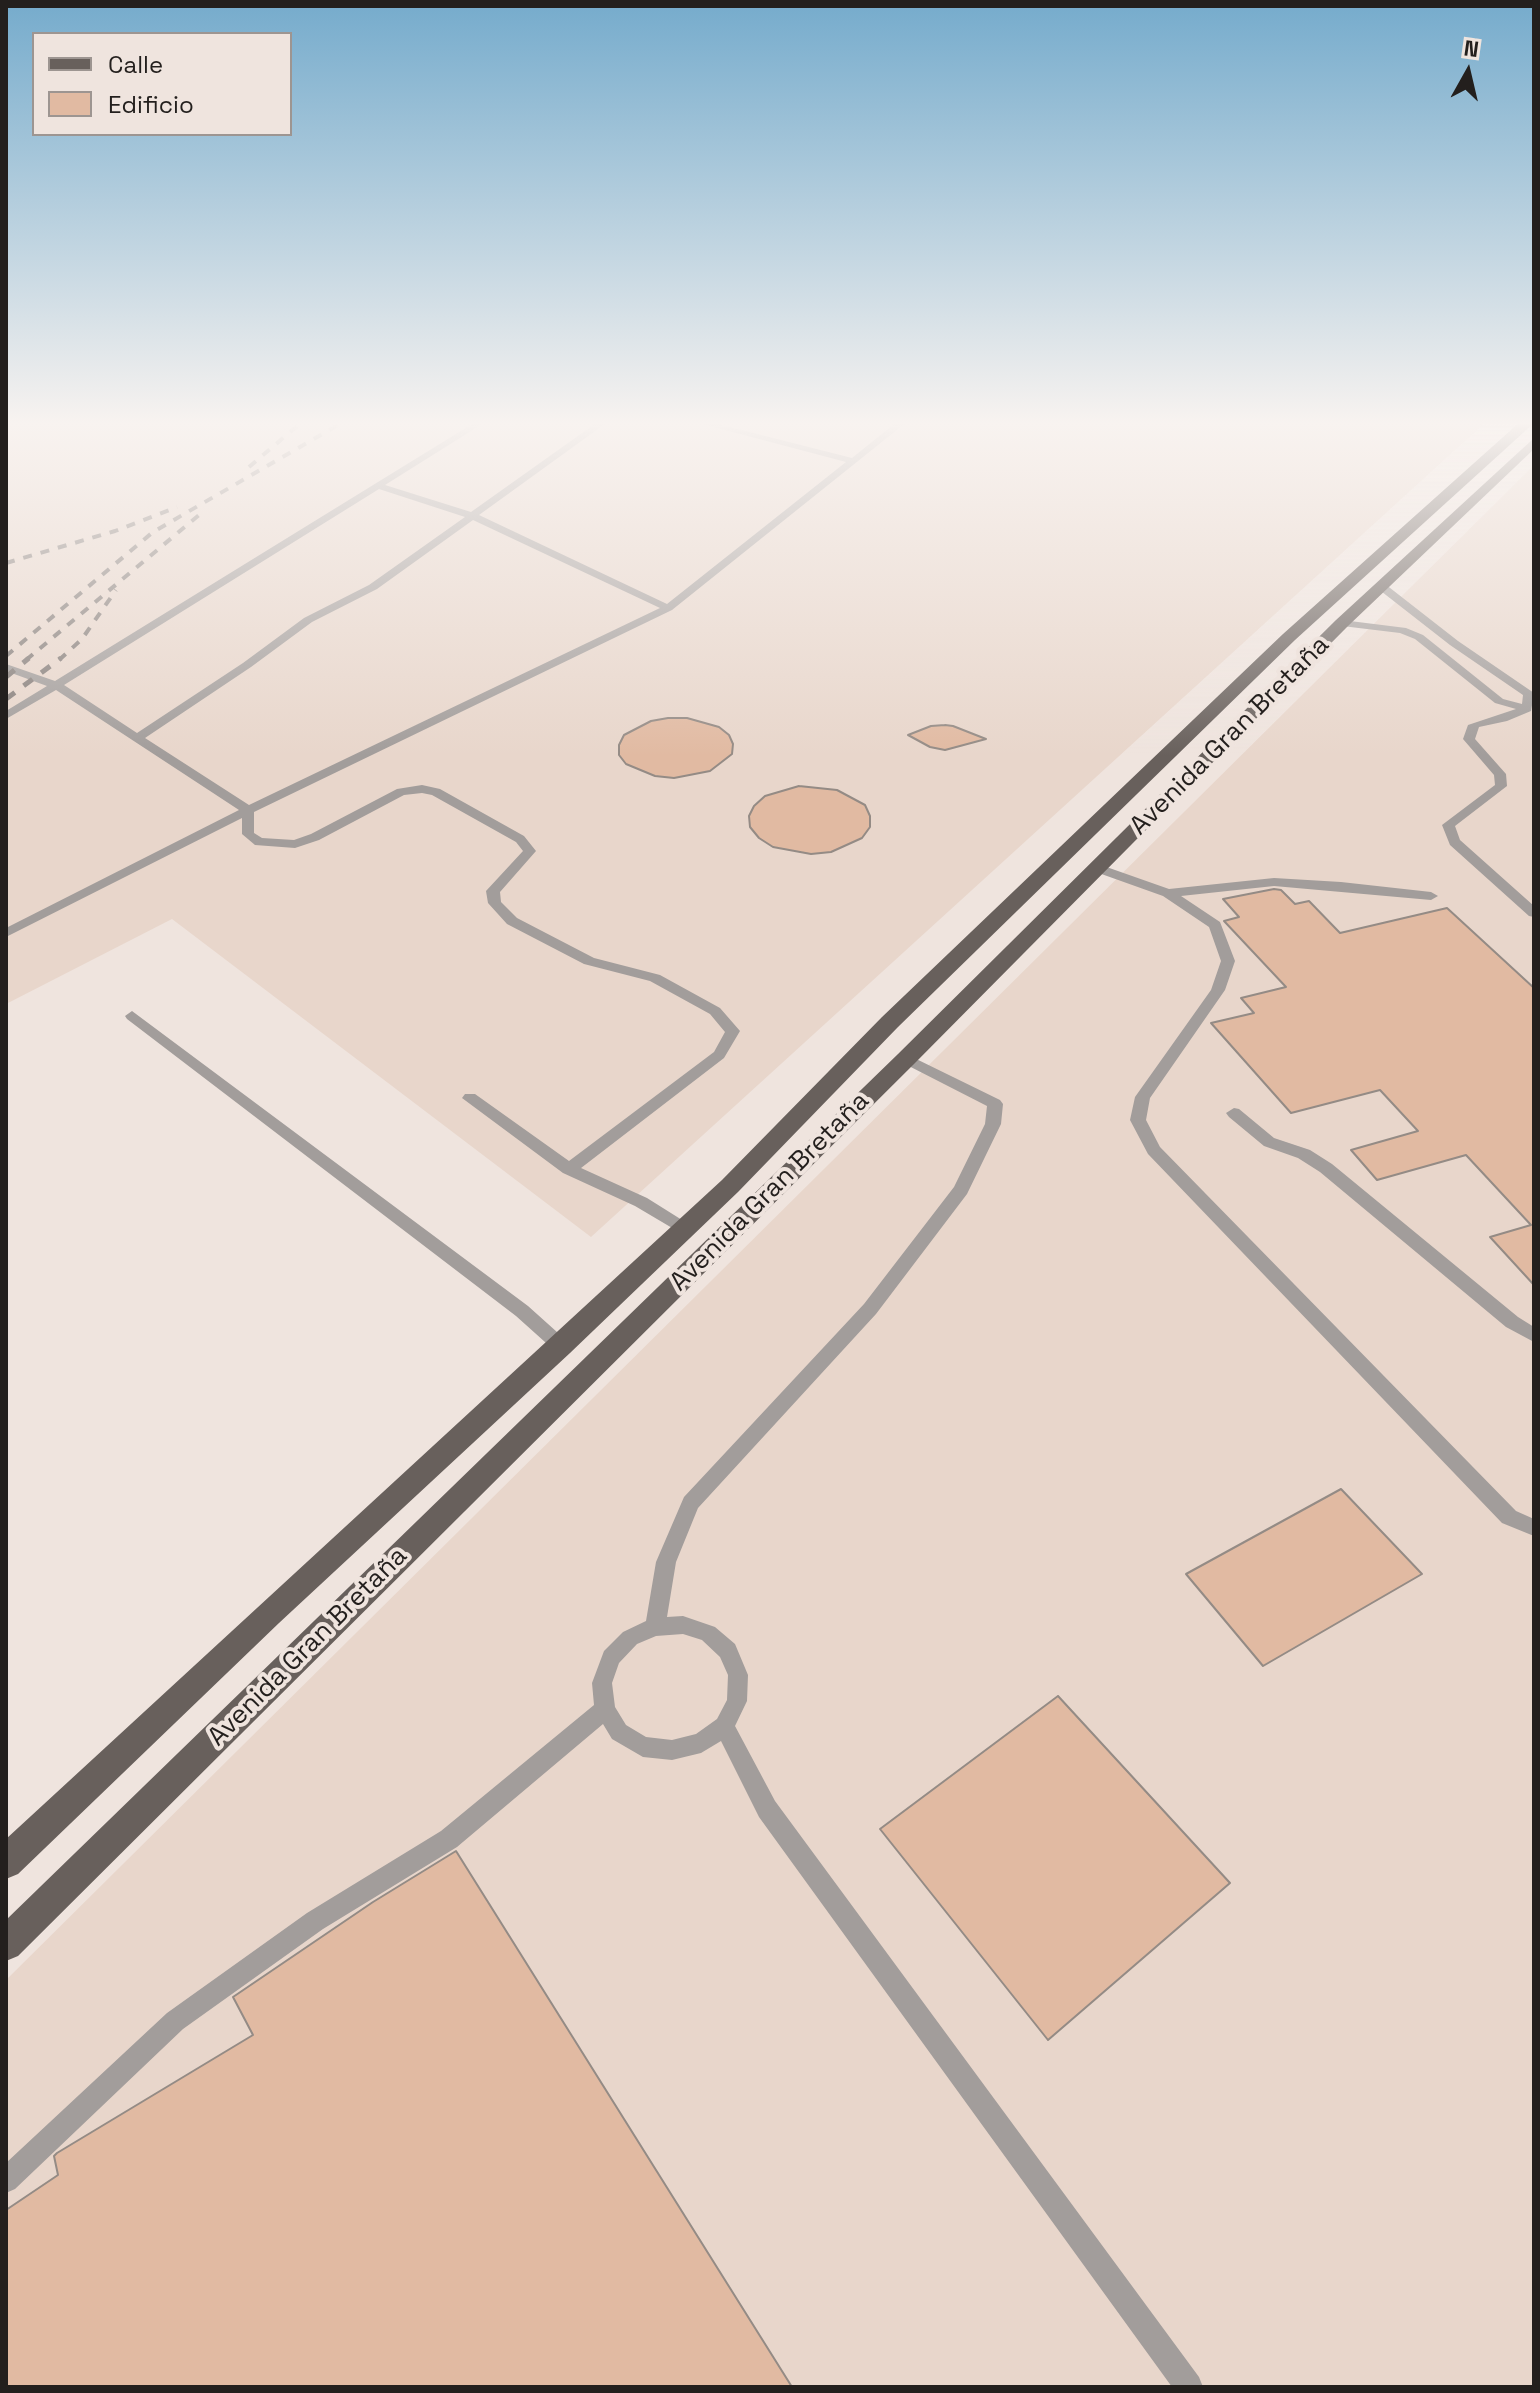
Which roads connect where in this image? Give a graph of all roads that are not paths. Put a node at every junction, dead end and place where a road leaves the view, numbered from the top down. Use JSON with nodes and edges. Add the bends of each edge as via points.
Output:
{"nodes":[{"id":1,"x":302,"y":533,"type":"edge"},
{"id":2,"x":450,"y":533,"type":"edge"},
{"id":3,"x":508,"y":533,"type":"edge"},
{"id":4,"x":762,"y":533,"type":"edge"},
{"id":5,"x":1402,"y":533,"type":"edge"},
{"id":6,"x":1438,"y":533,"type":"edge"},
{"id":7,"x":1381,"y":586,"type":"junction"},
{"id":8,"x":668,"y":608,"type":"junction"},
{"id":9,"x":1342,"y":623,"type":"junction"},
{"id":10,"x":1454,"y":643,"type":"junction"},
{"id":11,"x":1437,"y":650,"type":"junction"},
{"id":12,"x":6,"y":667,"type":"edge"},
{"id":13,"x":56,"y":685,"type":"junction"},
{"id":14,"x":1527,"y":709,"type":"junction"},
{"id":15,"x":6,"y":716,"type":"edge"},
{"id":16,"x":139,"y":737,"type":"junction"},
{"id":17,"x":248,"y":810,"type":"junction"},
{"id":18,"x":1098,"y":868,"type":"junction"},
{"id":19,"x":1168,"y":893,"type":"junction"},
{"id":20,"x":1431,"y":896,"type":"dead end"},
{"id":21,"x":1534,"y":913,"type":"edge"},
{"id":22,"x":6,"y":933,"type":"edge"},
{"id":23,"x":132,"y":1016,"type":"dead end"},
{"id":24,"x":906,"y":1059,"type":"junction"},
{"id":25,"x":470,"y":1098,"type":"dead end"},
{"id":26,"x":1234,"y":1113,"type":"dead end"},
{"id":27,"x":569,"y":1169,"type":"junction"},
{"id":28,"x":684,"y":1229,"type":"junction"},
{"id":29,"x":1534,"y":1335,"type":"edge"},
{"id":30,"x":561,"y":1346,"type":"junction"},
{"id":31,"x":1534,"y":1528,"type":"edge"},
{"id":32,"x":655,"y":1627,"type":"junction"},
{"id":33,"x":605,"y":1709,"type":"junction"},
{"id":34,"x":724,"y":1726,"type":"junction"},
{"id":35,"x":6,"y":1862,"type":"edge"},
{"id":36,"x":6,"y":1944,"type":"edge"},
{"id":37,"x":6,"y":2180,"type":"edge"},
{"id":38,"x":1189,"y":2387,"type":"edge"}],
"edges":[{"from":1,"to":13,"type":"lane"},
{"from":2,"to":16,"type":"lane","via":[[373,587],[308,620]]},
{"from":3,"to":8,"type":"lane"},
{"from":4,"to":8,"type":"lane"},
{"from":5,"to":28,"type":"main road","name":"Avenida Gran Bretaña","via":[[890,1022]]},
{"from":6,"to":7,"type":"main road","name":"Avenida Gran Bretaña"},
{"from":7,"to":9,"type":"main road","name":"Avenida Gran Bretaña"},
{"from":7,"to":10,"type":"lane"},
{"from":8,"to":17,"type":"lane"},
{"from":9,"to":11,"type":"lane","via":[[1402,630]]},
{"from":9,"to":18,"type":"main road","name":"Avenida Gran Bretaña"},
{"from":10,"to":11,"type":"lane"},
{"from":10,"to":14,"type":"lane","via":[[1529,694]]},
{"from":11,"to":14,"type":"lane","via":[[1499,701]]},
{"from":12,"to":13,"type":"lane"},
{"from":13,"to":15,"type":"lane"},
{"from":13,"to":16,"type":"lane"},
{"from":14,"to":21,"type":"lane","via":[[1474,725],[1469,739],[1500,774],[1501,786],[1448,825],[1454,842]]},
{"from":16,"to":17,"type":"lane"},
{"from":17,"to":22,"type":"lane"},
{"from":17,"to":27,"type":"lane","via":[[248,834],[259,842],[295,844],[401,792],[436,792],[520,839],[530,851],[493,891],[495,903],[512,921],[589,961],[655,978],[715,1011],[733,1031],[719,1055]]},
{"from":18,"to":19,"type":"lane"},
{"from":18,"to":24,"type":"main road","name":"Avenida Gran Bretaña"},
{"from":19,"to":20,"type":"lane","via":[[1274,882]]},
{"from":19,"to":31,"type":"lane","via":[[1215,925],[1228,961],[1218,990],[1143,1097],[1138,1120],[1154,1150],[1509,1517]]},
{"from":23,"to":30,"type":"lane"},
{"from":24,"to":32,"type":"lane","via":[[995,1104],[993,1124],[961,1190],[870,1309],[691,1503],[666,1562]]},
{"from":24,"to":36,"type":"main road","name":"Avenida Gran Bretaña"},
{"from":25,"to":27,"type":"lane"},
{"from":26,"to":29,"type":"lane","via":[[1269,1142],[1326,1168]]},
{"from":27,"to":28,"type":"lane","via":[[641,1202]]},
{"from":28,"to":30,"type":"main road","name":"Avenida Gran Bretaña"},
{"from":30,"to":35,"type":"main road","name":"Avenida Gran Bretaña"},
{"from":32,"to":33,"type":"lane","via":[[630,1638],[611,1658],[602,1683]]},
{"from":32,"to":34,"type":"lane","via":[[683,1625],[708,1633],[728,1651],[738,1688]]},
{"from":33,"to":34,"type":"lane","via":[[619,1732],[643,1747],[672,1750],[701,1743]]},
{"from":33,"to":37,"type":"lane","via":[[449,1839],[315,1921],[175,2021]]},
{"from":34,"to":38,"type":"lane","via":[[767,1809]]}]}
